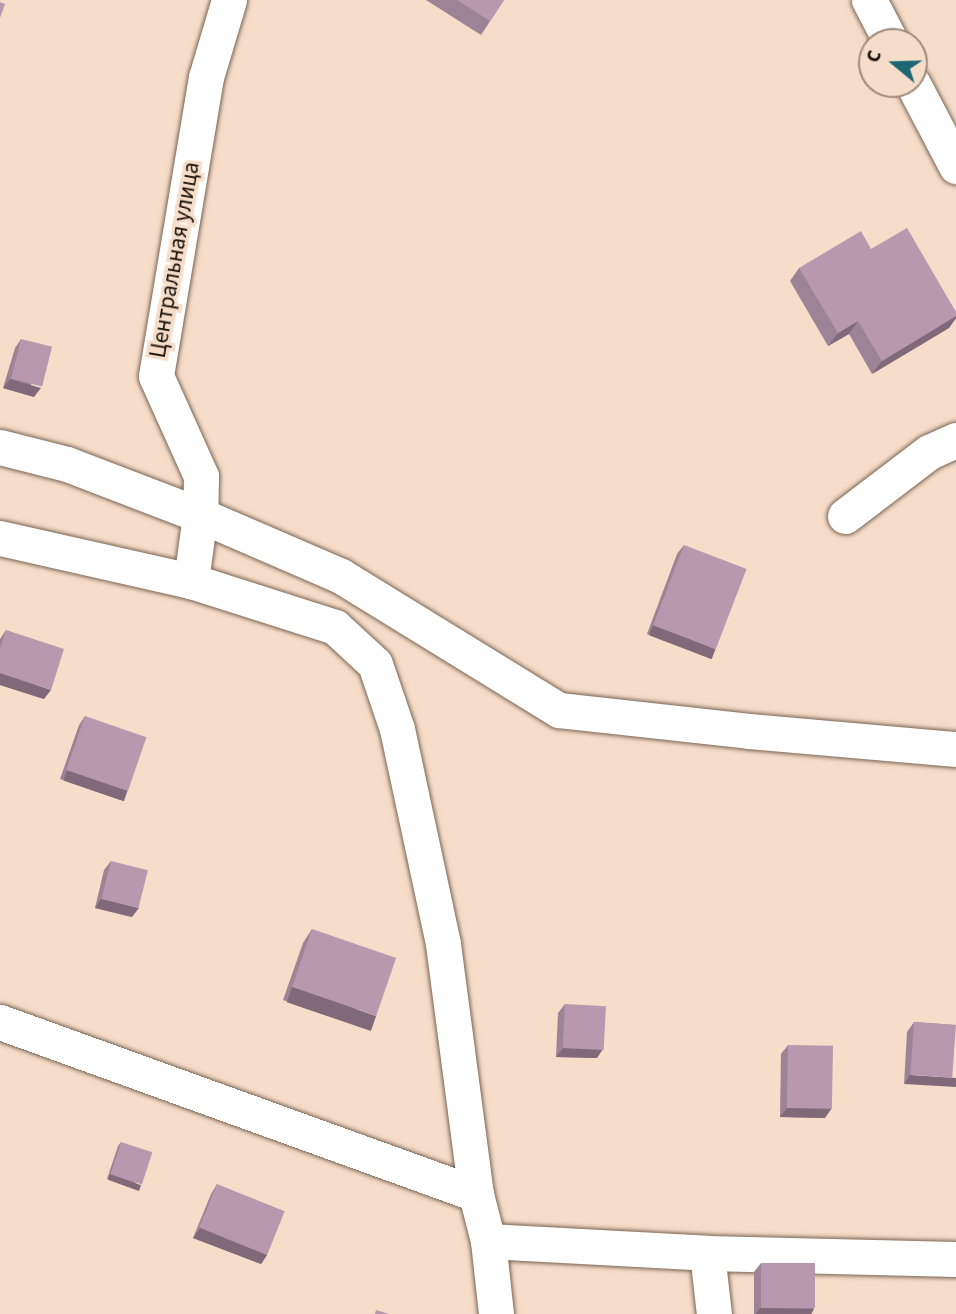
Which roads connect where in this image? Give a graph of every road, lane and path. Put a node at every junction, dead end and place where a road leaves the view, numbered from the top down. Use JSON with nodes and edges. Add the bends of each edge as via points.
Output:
{"nodes":[{"id":1,"x":229,"y":0,"type":"edge"},
{"id":2,"x":869,"y":0,"type":"edge"},
{"id":3,"x":884,"y":28,"type":"edge"},
{"id":4,"x":920,"y":98,"type":"edge"},
{"id":5,"x":956,"y":166,"type":"edge"},
{"id":6,"x":956,"y":440,"type":"edge"},
{"id":7,"x":0,"y":447,"type":"edge"},
{"id":8,"x":200,"y":515,"type":"junction"},
{"id":9,"x":845,"y":516,"type":"dead end"},
{"id":10,"x":0,"y":538,"type":"edge"},
{"id":11,"x":191,"y":581,"type":"junction"},
{"id":12,"x":956,"y":749,"type":"edge"},
{"id":13,"x":0,"y":1022,"type":"edge"},
{"id":14,"x":476,"y":1194,"type":"junction"},
{"id":15,"x":488,"y":1241,"type":"junction"},
{"id":16,"x":706,"y":1253,"type":"junction"},
{"id":17,"x":956,"y":1259,"type":"edge"},
{"id":18,"x":496,"y":1314,"type":"edge"},
{"id":19,"x":714,"y":1314,"type":"edge"}],
"edges":[{"from":1,"to":8,"type":"street","name":"Центральная улица","via":[[206,77],[156,376],[201,476]]},
{"from":2,"to":3,"type":"street"},
{"from":4,"to":5,"type":"street"},
{"from":6,"to":9,"type":"street","via":[[929,452]]},
{"from":7,"to":8,"type":"street","via":[[66,464]]},
{"from":8,"to":11,"type":"street","name":"Центральная улица"},
{"from":8,"to":12,"type":"street","via":[[341,576],[559,710]]},
{"from":10,"to":11,"type":"street"},
{"from":11,"to":14,"type":"street","via":[[335,627],[375,664],[397,729],[443,944]]},
{"from":13,"to":14,"type":"street"},
{"from":14,"to":15,"type":"street"},
{"from":15,"to":16,"type":"street"},
{"from":15,"to":18,"type":"street"},
{"from":16,"to":17,"type":"street"},
{"from":16,"to":19,"type":"street"}]}
